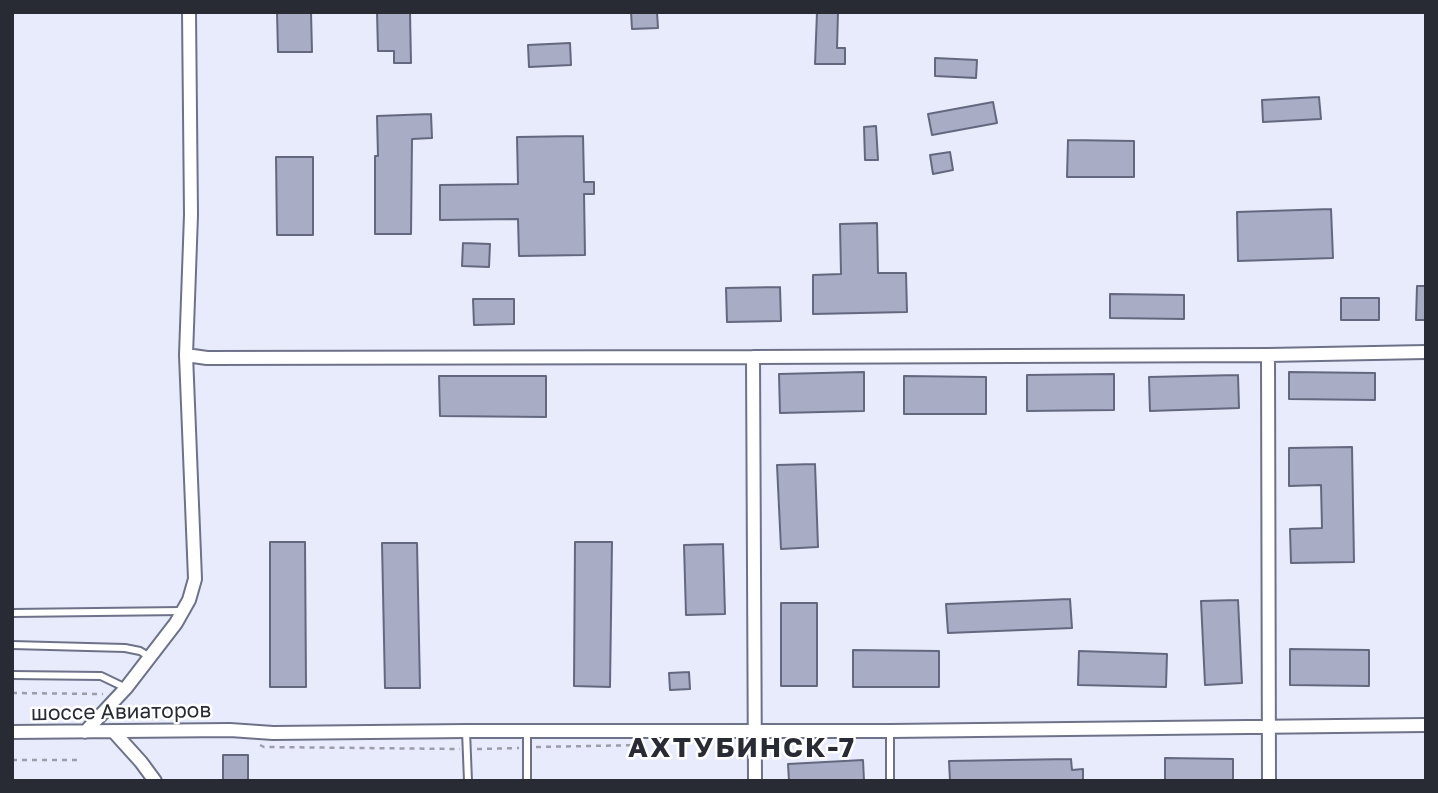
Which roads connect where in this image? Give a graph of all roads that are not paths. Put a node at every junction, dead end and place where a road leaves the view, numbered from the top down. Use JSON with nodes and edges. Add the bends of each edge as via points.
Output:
{"nodes":[{"id":1,"x":190,"y":12,"type":"edge"},
{"id":2,"x":1426,"y":352,"type":"edge"},
{"id":3,"x":186,"y":355,"type":"junction"},
{"id":4,"x":1268,"y":355,"type":"junction"},
{"id":5,"x":753,"y":357,"type":"junction"},
{"id":6,"x":183,"y":611,"type":"junction"},
{"id":7,"x":12,"y":613,"type":"edge"},
{"id":8,"x":12,"y":645,"type":"edge"},
{"id":9,"x":150,"y":657,"type":"junction"},
{"id":10,"x":12,"y":675,"type":"edge"},
{"id":11,"x":126,"y":688,"type":"junction"},
{"id":12,"x":1426,"y":725,"type":"edge"},
{"id":13,"x":1269,"y":726,"type":"junction"},
{"id":14,"x":113,"y":731,"type":"junction"},
{"id":15,"x":466,"y":731,"type":"junction"},
{"id":16,"x":527,"y":731,"type":"junction"},
{"id":17,"x":890,"y":731,"type":"junction"},
{"id":18,"x":12,"y":732,"type":"edge"},
{"id":19,"x":85,"y":732,"type":"junction"},
{"id":20,"x":756,"y":732,"type":"junction"},
{"id":21,"x":155,"y":781,"type":"edge"},
{"id":22,"x":468,"y":781,"type":"edge"},
{"id":23,"x":527,"y":781,"type":"edge"},
{"id":24,"x":755,"y":781,"type":"edge"},
{"id":25,"x":890,"y":781,"type":"edge"},
{"id":26,"x":1269,"y":781,"type":"edge"}],
"edges":[{"from":1,"to":3,"type":"street"},
{"from":2,"to":4,"type":"street"},
{"from":3,"to":5,"type":"street"},
{"from":3,"to":6,"type":"street","via":[[195,579]]},
{"from":4,"to":5,"type":"street"},
{"from":4,"to":13,"type":"street"},
{"from":5,"to":20,"type":"street"},
{"from":6,"to":7,"type":"lane"},
{"from":6,"to":9,"type":"street"},
{"from":8,"to":9,"type":"lane","via":[[125,648]]},
{"from":9,"to":11,"type":"street"},
{"from":10,"to":11,"type":"lane","via":[[101,676]]},
{"from":11,"to":19,"type":"street"},
{"from":12,"to":13,"type":"street","name":"шоссе Авиаторов"},
{"from":13,"to":17,"type":"street","name":"шоссе Авиаторов"},
{"from":13,"to":26,"type":"street"},
{"from":14,"to":15,"type":"street","name":"шоссе Авиаторов"},
{"from":14,"to":19,"type":"street","name":"шоссе Авиаторов"},
{"from":14,"to":21,"type":"street"},
{"from":15,"to":16,"type":"street","name":"шоссе Авиаторов"},
{"from":15,"to":22,"type":"lane"},
{"from":16,"to":20,"type":"street","name":"шоссе Авиаторов"},
{"from":16,"to":23,"type":"lane"},
{"from":17,"to":20,"type":"street","name":"шоссе Авиаторов"},
{"from":17,"to":25,"type":"lane"},
{"from":18,"to":19,"type":"street","name":"шоссе Авиаторов"},
{"from":20,"to":24,"type":"street"}]}
